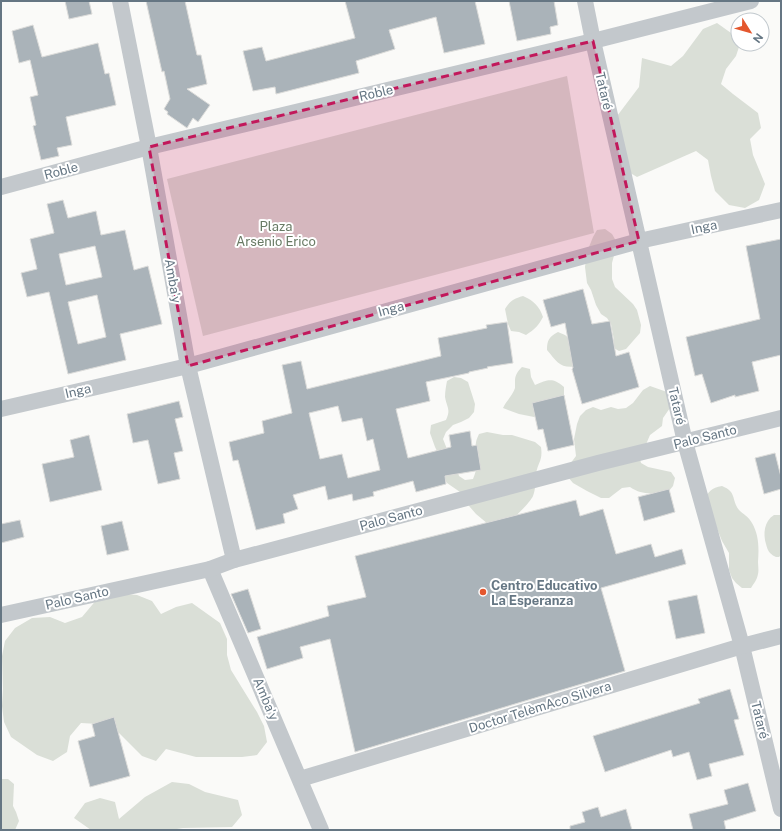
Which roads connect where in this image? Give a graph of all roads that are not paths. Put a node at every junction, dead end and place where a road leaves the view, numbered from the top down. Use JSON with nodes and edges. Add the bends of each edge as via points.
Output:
{"nodes":[{"id":1,"x":120,"y":1,"type":"edge"},
{"id":2,"x":585,"y":1,"type":"edge"},
{"id":3,"x":751,"y":1,"type":"edge"},
{"id":4,"x":593,"y":41,"type":"junction"},
{"id":5,"x":149,"y":147,"type":"junction"},
{"id":6,"x":1,"y":187,"type":"edge"},
{"id":7,"x":781,"y":210,"type":"edge"},
{"id":8,"x":639,"y":241,"type":"junction"},
{"id":9,"x":188,"y":366,"type":"junction"},
{"id":10,"x":1,"y":408,"type":"edge"},
{"id":11,"x":781,"y":418,"type":"edge"},
{"id":12,"x":685,"y":442,"type":"junction"},
{"id":13,"x":234,"y":560,"type":"junction"},
{"id":14,"x":210,"y":569,"type":"junction"},
{"id":15,"x":1,"y":615,"type":"edge"},
{"id":16,"x":781,"y":636,"type":"edge"},
{"id":17,"x":742,"y":646,"type":"junction"},
{"id":18,"x":300,"y":779,"type":"junction"},
{"id":19,"x":781,"y":809,"type":"edge"},
{"id":20,"x":321,"y":830,"type":"edge"}],
"edges":[{"from":1,"to":5,"type":"street","name":"Amba'y"},
{"from":2,"to":4,"type":"street","name":"Tataré"},
{"from":3,"to":4,"type":"street","name":"Roble"},
{"from":4,"to":5,"type":"street","name":"Roble"},
{"from":4,"to":8,"type":"street","name":"Tataré"},
{"from":5,"to":6,"type":"street","name":"Roble"},
{"from":5,"to":9,"type":"street","name":"Amba'y"},
{"from":7,"to":8,"type":"street","name":"Inga"},
{"from":8,"to":9,"type":"street","name":"Inga"},
{"from":8,"to":12,"type":"street","name":"Tataré"},
{"from":9,"to":10,"type":"street","name":"Inga"},
{"from":9,"to":13,"type":"street","name":"Amba'y"},
{"from":11,"to":12,"type":"street","name":"Palo Santo"},
{"from":12,"to":13,"type":"street","name":"Palo Santo"},
{"from":12,"to":17,"type":"street","name":"Tataré"},
{"from":13,"to":14,"type":"street","name":"Palo Santo"},
{"from":14,"to":15,"type":"street","name":"Palo Santo"},
{"from":14,"to":18,"type":"street","name":"Amba'y"},
{"from":16,"to":17,"type":"street","name":"Doctor TelèmAco Silvera"},
{"from":17,"to":18,"type":"street","name":"Doctor TelèmAco Silvera"},
{"from":17,"to":19,"type":"street","name":"Tataré"},
{"from":18,"to":20,"type":"street","name":"Amba'y"}]}
